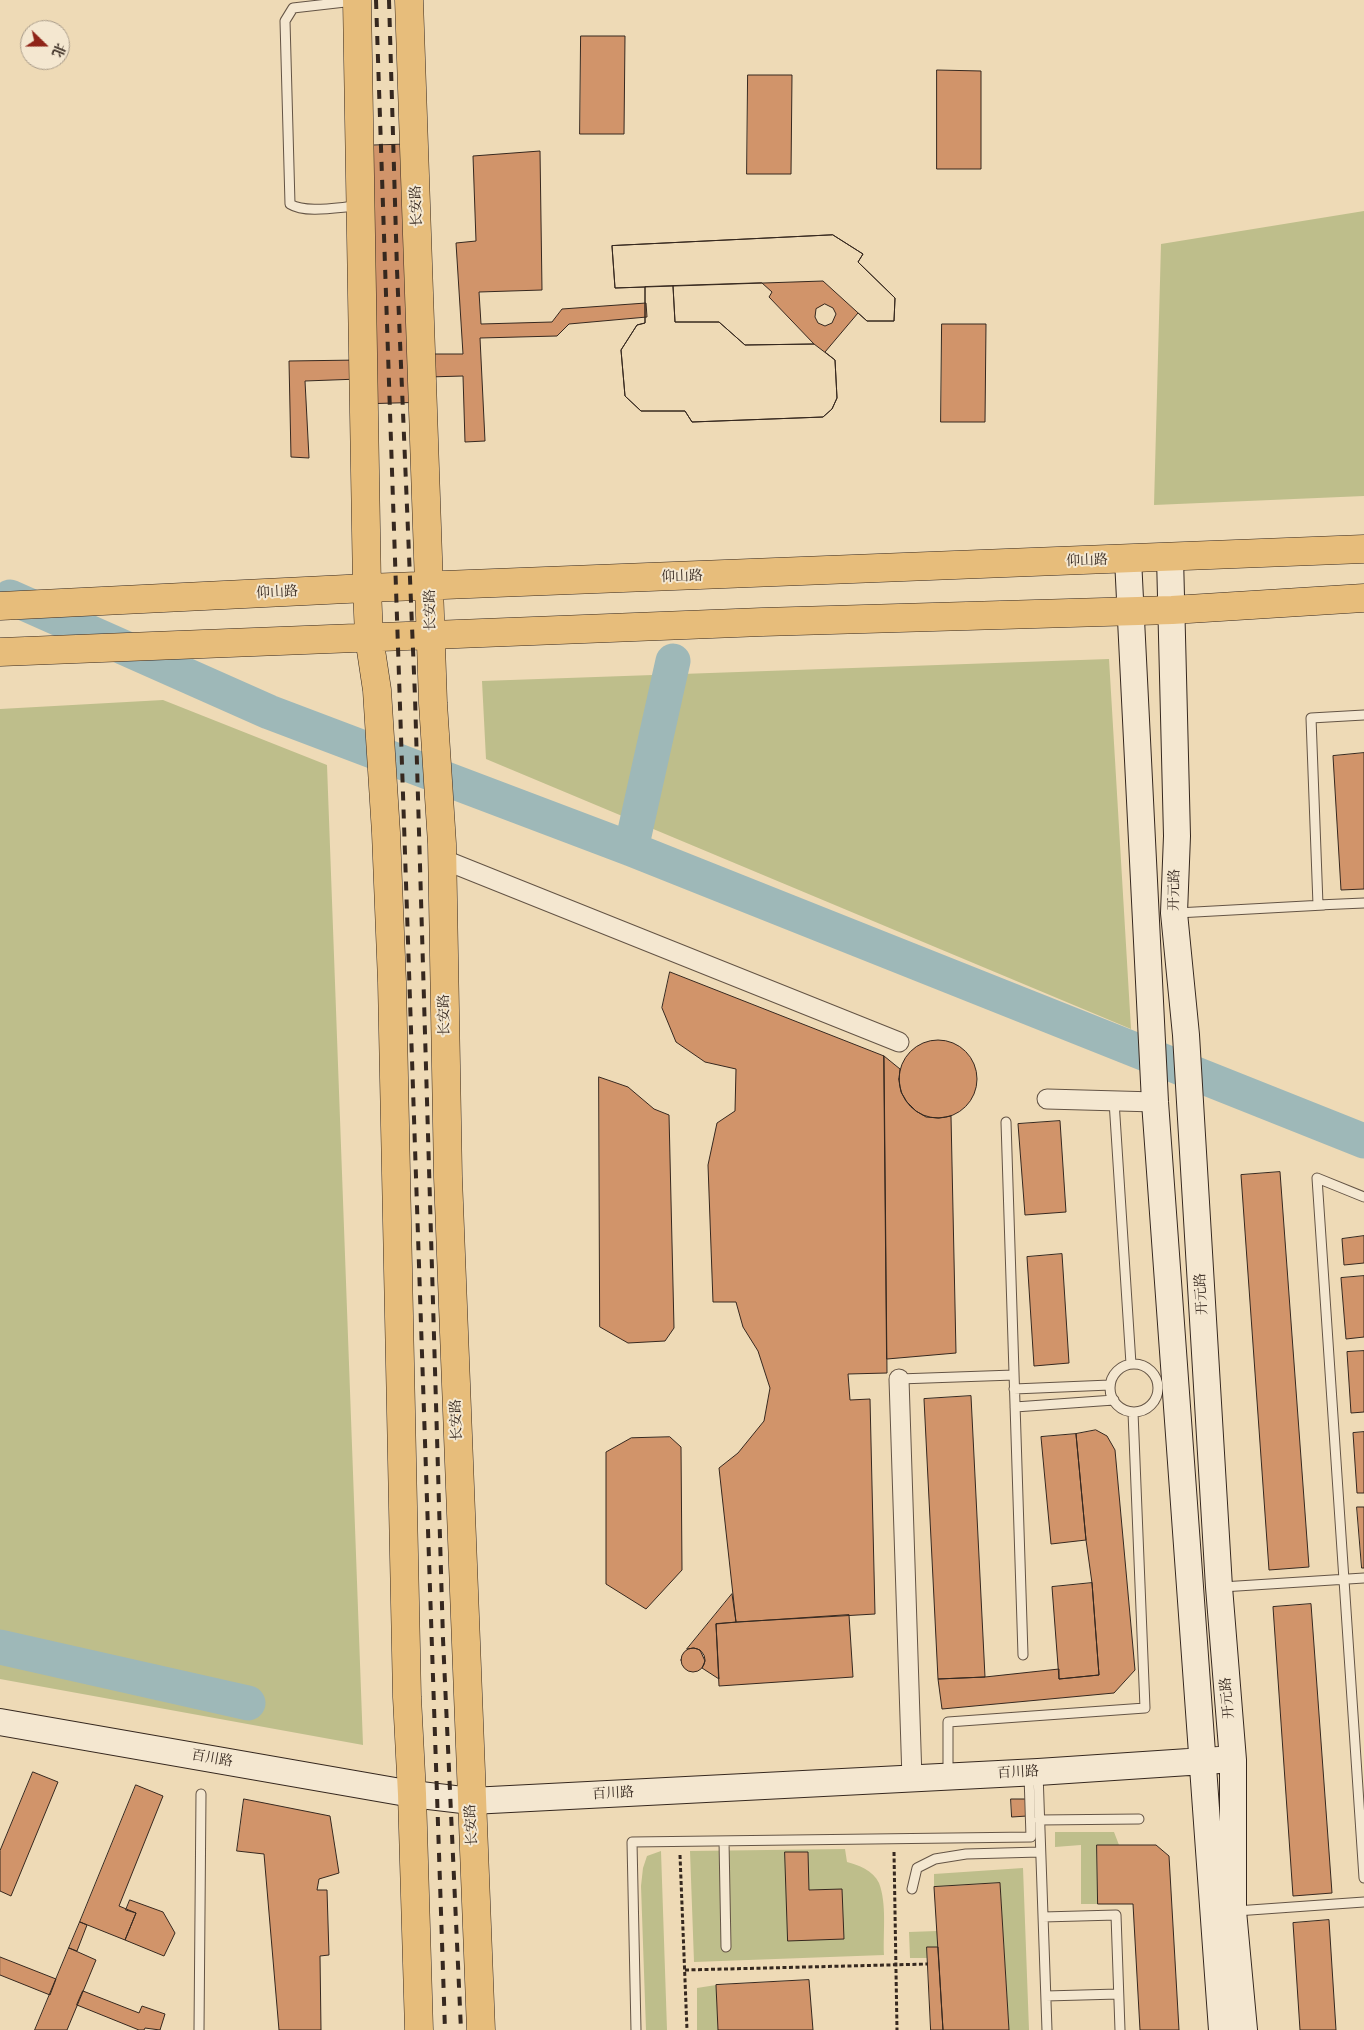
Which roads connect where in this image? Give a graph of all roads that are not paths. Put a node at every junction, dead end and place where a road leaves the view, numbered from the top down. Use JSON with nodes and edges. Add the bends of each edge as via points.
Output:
{"nodes":[{"id":1,"x":409,"y":0,"type":"edge"},
{"id":2,"x":360,"y":1,"type":"edge"},
{"id":3,"x":361,"y":206,"type":"junction"},
{"id":4,"x":1364,"y":549,"type":"edge"},
{"id":5,"x":1170,"y":557,"type":"junction"},
{"id":6,"x":1128,"y":559,"type":"junction"},
{"id":7,"x":430,"y":586,"type":"junction"},
{"id":8,"x":367,"y":588,"type":"junction"},
{"id":9,"x":1364,"y":598,"type":"edge"},
{"id":10,"x":0,"y":606,"type":"edge"},
{"id":11,"x":1172,"y":610,"type":"junction"},
{"id":12,"x":1129,"y":611,"type":"junction"},
{"id":13,"x":431,"y":634,"type":"junction"},
{"id":14,"x":369,"y":637,"type":"junction"},
{"id":15,"x":0,"y":652,"type":"edge"},
{"id":16,"x":1364,"y":715,"type":"edge"},
{"id":17,"x":442,"y":852,"type":"junction"},
{"id":18,"x":1364,"y":903,"type":"edge"},
{"id":19,"x":1326,"y":905,"type":"junction"},
{"id":20,"x":1174,"y":913,"type":"junction"},
{"id":21,"x":899,"y":1042,"type":"dead end"},
{"id":22,"x":1155,"y":1092,"type":"junction"},
{"id":23,"x":1047,"y":1099,"type":"dead end"},
{"id":24,"x":1114,"y":1101,"type":"junction"},
{"id":25,"x":1006,"y":1122,"type":"dead end"},
{"id":26,"x":1364,"y":1197,"type":"edge"},
{"id":27,"x":1131,"y":1364,"type":"junction"},
{"id":28,"x":1014,"y":1375,"type":"junction"},
{"id":29,"x":899,"y":1379,"type":"joint"},
{"id":30,"x":1110,"y":1385,"type":"junction"},
{"id":31,"x":1167,"y":1385,"type":"junction"},
{"id":32,"x":1014,"y":1389,"type":"junction"},
{"id":33,"x":1114,"y":1400,"type":"junction"},
{"id":34,"x":1015,"y":1407,"type":"junction"},
{"id":35,"x":1133,"y":1412,"type":"junction"},
{"id":36,"x":1364,"y":1578,"type":"edge"},
{"id":37,"x":1344,"y":1579,"type":"junction"},
{"id":38,"x":1219,"y":1587,"type":"junction"},
{"id":39,"x":1022,"y":1655,"type":"dead end"},
{"id":40,"x":0,"y":1722,"type":"edge"},
{"id":41,"x":1233,"y":1760,"type":"junction"},
{"id":42,"x":1203,"y":1762,"type":"junction"},
{"id":43,"x":1033,"y":1772,"type":"junction"},
{"id":44,"x":948,"y":1777,"type":"junction"},
{"id":45,"x":912,"y":1778,"type":"junction"},
{"id":46,"x":201,"y":1794,"type":"dead end"},
{"id":47,"x":412,"y":1794,"type":"junction"},
{"id":48,"x":471,"y":1801,"type":"junction"},
{"id":49,"x":1139,"y":1819,"type":"dead end"},
{"id":50,"x":1039,"y":1820,"type":"junction"},
{"id":51,"x":724,"y":1841,"type":"junction"},
{"id":52,"x":1040,"y":1852,"type":"junction"},
{"id":53,"x":1364,"y":1878,"type":"edge"},
{"id":54,"x":912,"y":1889,"type":"dead end"},
{"id":55,"x":1364,"y":1902,"type":"edge"},
{"id":56,"x":1234,"y":1911,"type":"junction"},
{"id":57,"x":1043,"y":1918,"type":"junction"},
{"id":58,"x":726,"y":1947,"type":"dead end"},
{"id":59,"x":1118,"y":1994,"type":"junction"},
{"id":60,"x":1046,"y":1996,"type":"junction"},
{"id":61,"x":198,"y":2030,"type":"edge"},
{"id":62,"x":420,"y":2030,"type":"edge"},
{"id":63,"x":481,"y":2030,"type":"edge"},
{"id":64,"x":636,"y":2030,"type":"edge"},
{"id":65,"x":1047,"y":2030,"type":"edge"},
{"id":66,"x":1120,"y":2030,"type":"edge"},
{"id":67,"x":1222,"y":2030,"type":"edge"},
{"id":68,"x":1244,"y":2030,"type":"edge"}],
"edges":[{"from":1,"to":7,"type":"main road","name":"长安路"},
{"from":2,"to":3,"type":"main road"},
{"from":2,"to":3,"type":"lane","via":[[293,8],[285,22],[290,204],[305,209]]},
{"from":3,"to":8,"type":"main road"},
{"from":4,"to":5,"type":"main road","name":"仰山路"},
{"from":5,"to":6,"type":"main road","name":"仰山路"},
{"from":5,"to":11,"type":"main road","name":"开元路"},
{"from":6,"to":7,"type":"main road","name":"仰山路"},
{"from":6,"to":12,"type":"main road"},
{"from":7,"to":8,"type":"main road","name":"仰山路"},
{"from":7,"to":13,"type":"main road","name":"长安路"},
{"from":8,"to":10,"type":"main road","name":"仰山路"},
{"from":8,"to":14,"type":"main road"},
{"from":9,"to":11,"type":"main road"},
{"from":11,"to":12,"type":"main road"},
{"from":11,"to":20,"type":"main road","name":"开元路","via":[[1177,836]]},
{"from":12,"to":13,"type":"main road"},
{"from":12,"to":22,"type":"main road","name":"开元路"},
{"from":13,"to":14,"type":"main road"},
{"from":13,"to":17,"type":"main road","name":"长安路"},
{"from":14,"to":15,"type":"main road"},
{"from":14,"to":47,"type":"main road","via":[[377,690],[392,991],[406,1697]]},
{"from":16,"to":19,"type":"lane","via":[[1311,718],[1318,906]]},
{"from":17,"to":21,"type":"street"},
{"from":17,"to":48,"type":"main road","name":"长安路","via":[[448,1177]]},
{"from":18,"to":19,"type":"lane"},
{"from":19,"to":20,"type":"lane"},
{"from":20,"to":38,"type":"main road","name":"开元路","via":[[1186,1034]]},
{"from":22,"to":24,"type":"street"},
{"from":22,"to":31,"type":"main road","name":"开元路"},
{"from":23,"to":24,"type":"street"},
{"from":24,"to":27,"type":"lane"},
{"from":25,"to":28,"type":"lane"},
{"from":26,"to":37,"type":"lane","via":[[1317,1178]]},
{"from":27,"to":30,"type":"lane","via":[[1117,1371]]},
{"from":27,"to":31,"type":"lane","via":[[1146,1367]]},
{"from":28,"to":29,"type":"lane"},
{"from":28,"to":32,"type":"lane"},
{"from":29,"to":45,"type":"street"},
{"from":30,"to":32,"type":"lane"},
{"from":30,"to":33,"type":"lane"},
{"from":31,"to":35,"type":"lane","via":[[1154,1401],[1141,1411]]},
{"from":31,"to":42,"type":"main road","name":"开元路"},
{"from":32,"to":34,"type":"lane"},
{"from":33,"to":34,"type":"lane"},
{"from":33,"to":35,"type":"lane"},
{"from":34,"to":39,"type":"lane"},
{"from":35,"to":44,"type":"lane","via":[[1145,1708],[948,1722]]},
{"from":36,"to":37,"type":"lane"},
{"from":37,"to":38,"type":"lane"},
{"from":37,"to":53,"type":"lane"},
{"from":38,"to":41,"type":"main road","name":"开元路"},
{"from":40,"to":47,"type":"main road","name":"百川路"},
{"from":41,"to":42,"type":"main road","name":"百川路"},
{"from":41,"to":56,"type":"main road","name":"开元路"},
{"from":42,"to":43,"type":"main road","name":"百川路"},
{"from":42,"to":67,"type":"main road","name":"开元路"},
{"from":43,"to":44,"type":"main road","name":"百川路"},
{"from":43,"to":50,"type":"lane"},
{"from":43,"to":51,"type":"lane","via":[[1032,1837]]},
{"from":44,"to":45,"type":"main road","name":"百川路"},
{"from":45,"to":48,"type":"main road","name":"百川路"},
{"from":46,"to":61,"type":"lane"},
{"from":47,"to":48,"type":"main road","name":"百川路"},
{"from":47,"to":62,"type":"main road"},
{"from":48,"to":63,"type":"main road","name":"长安路"},
{"from":49,"to":50,"type":"lane"},
{"from":50,"to":52,"type":"lane"},
{"from":51,"to":58,"type":"lane"},
{"from":51,"to":64,"type":"lane","via":[[632,1842]]},
{"from":52,"to":54,"type":"lane","via":[[966,1854],[935,1859],[917,1868]]},
{"from":52,"to":57,"type":"lane"},
{"from":55,"to":56,"type":"lane"},
{"from":56,"to":68,"type":"main road","name":"开元路"},
{"from":57,"to":59,"type":"lane","via":[[1116,1915]]},
{"from":57,"to":60,"type":"lane"},
{"from":59,"to":60,"type":"lane"},
{"from":59,"to":66,"type":"lane"},
{"from":60,"to":65,"type":"lane"}]}
